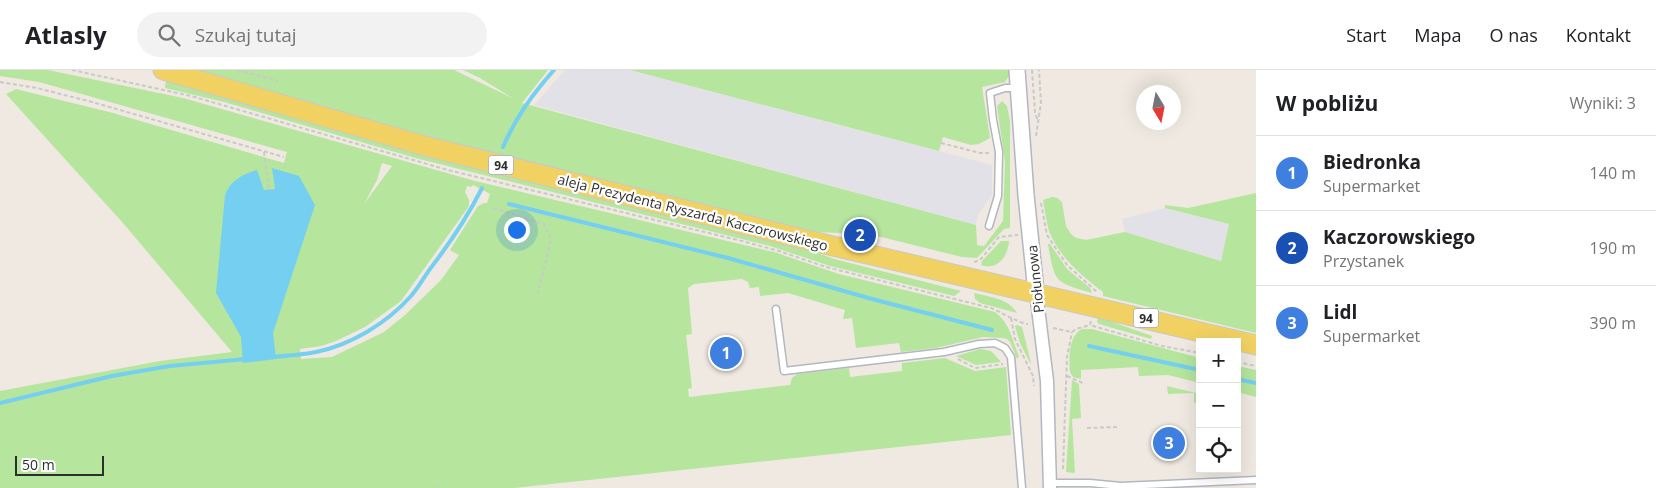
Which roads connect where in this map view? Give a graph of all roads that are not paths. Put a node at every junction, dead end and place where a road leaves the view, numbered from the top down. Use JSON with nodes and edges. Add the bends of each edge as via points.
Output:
{"nodes":[{"id":1,"x":162,"y":70,"type":"edge"},
{"id":2,"x":1017,"y":70,"type":"edge"},
{"id":3,"x":1018,"y":88,"type":"junction"},
{"id":4,"x":989,"y":226,"type":"dead end"},
{"id":5,"x":1036,"y":292,"type":"junction"},
{"id":6,"x":776,"y":309,"type":"dead end"},
{"id":7,"x":1256,"y":345,"type":"edge"},
{"id":8,"x":1256,"y":480,"type":"edge"},
{"id":9,"x":1050,"y":486,"type":"edge"},
{"id":10,"x":1022,"y":488,"type":"edge"}],
"edges":[{"from":1,"to":5,"type":"main road","name":"aleja Prezydenta Ryszarda Kaczorowskiego","number":"94","via":[[426,146],[794,237]]},
{"from":2,"to":3,"type":"street","name":"Piołunowa"},
{"from":3,"to":4,"type":"lane","via":[[990,93],[999,152],[998,196]]},
{"from":3,"to":5,"type":"street","name":"Piołunowa"},
{"from":5,"to":7,"type":"main road","name":"aleja Prezydenta Ryszarda Kaczorowskiego","number":"94"},
{"from":5,"to":9,"type":"street","name":"Piołunowa","via":[[1047,381]]},
{"from":6,"to":10,"type":"lane","via":[[784,371],[944,352],[979,344],[994,343],[1005,348],[1011,357]]},
{"from":8,"to":9,"type":"lane","via":[[1121,486],[1090,482]]}]}
